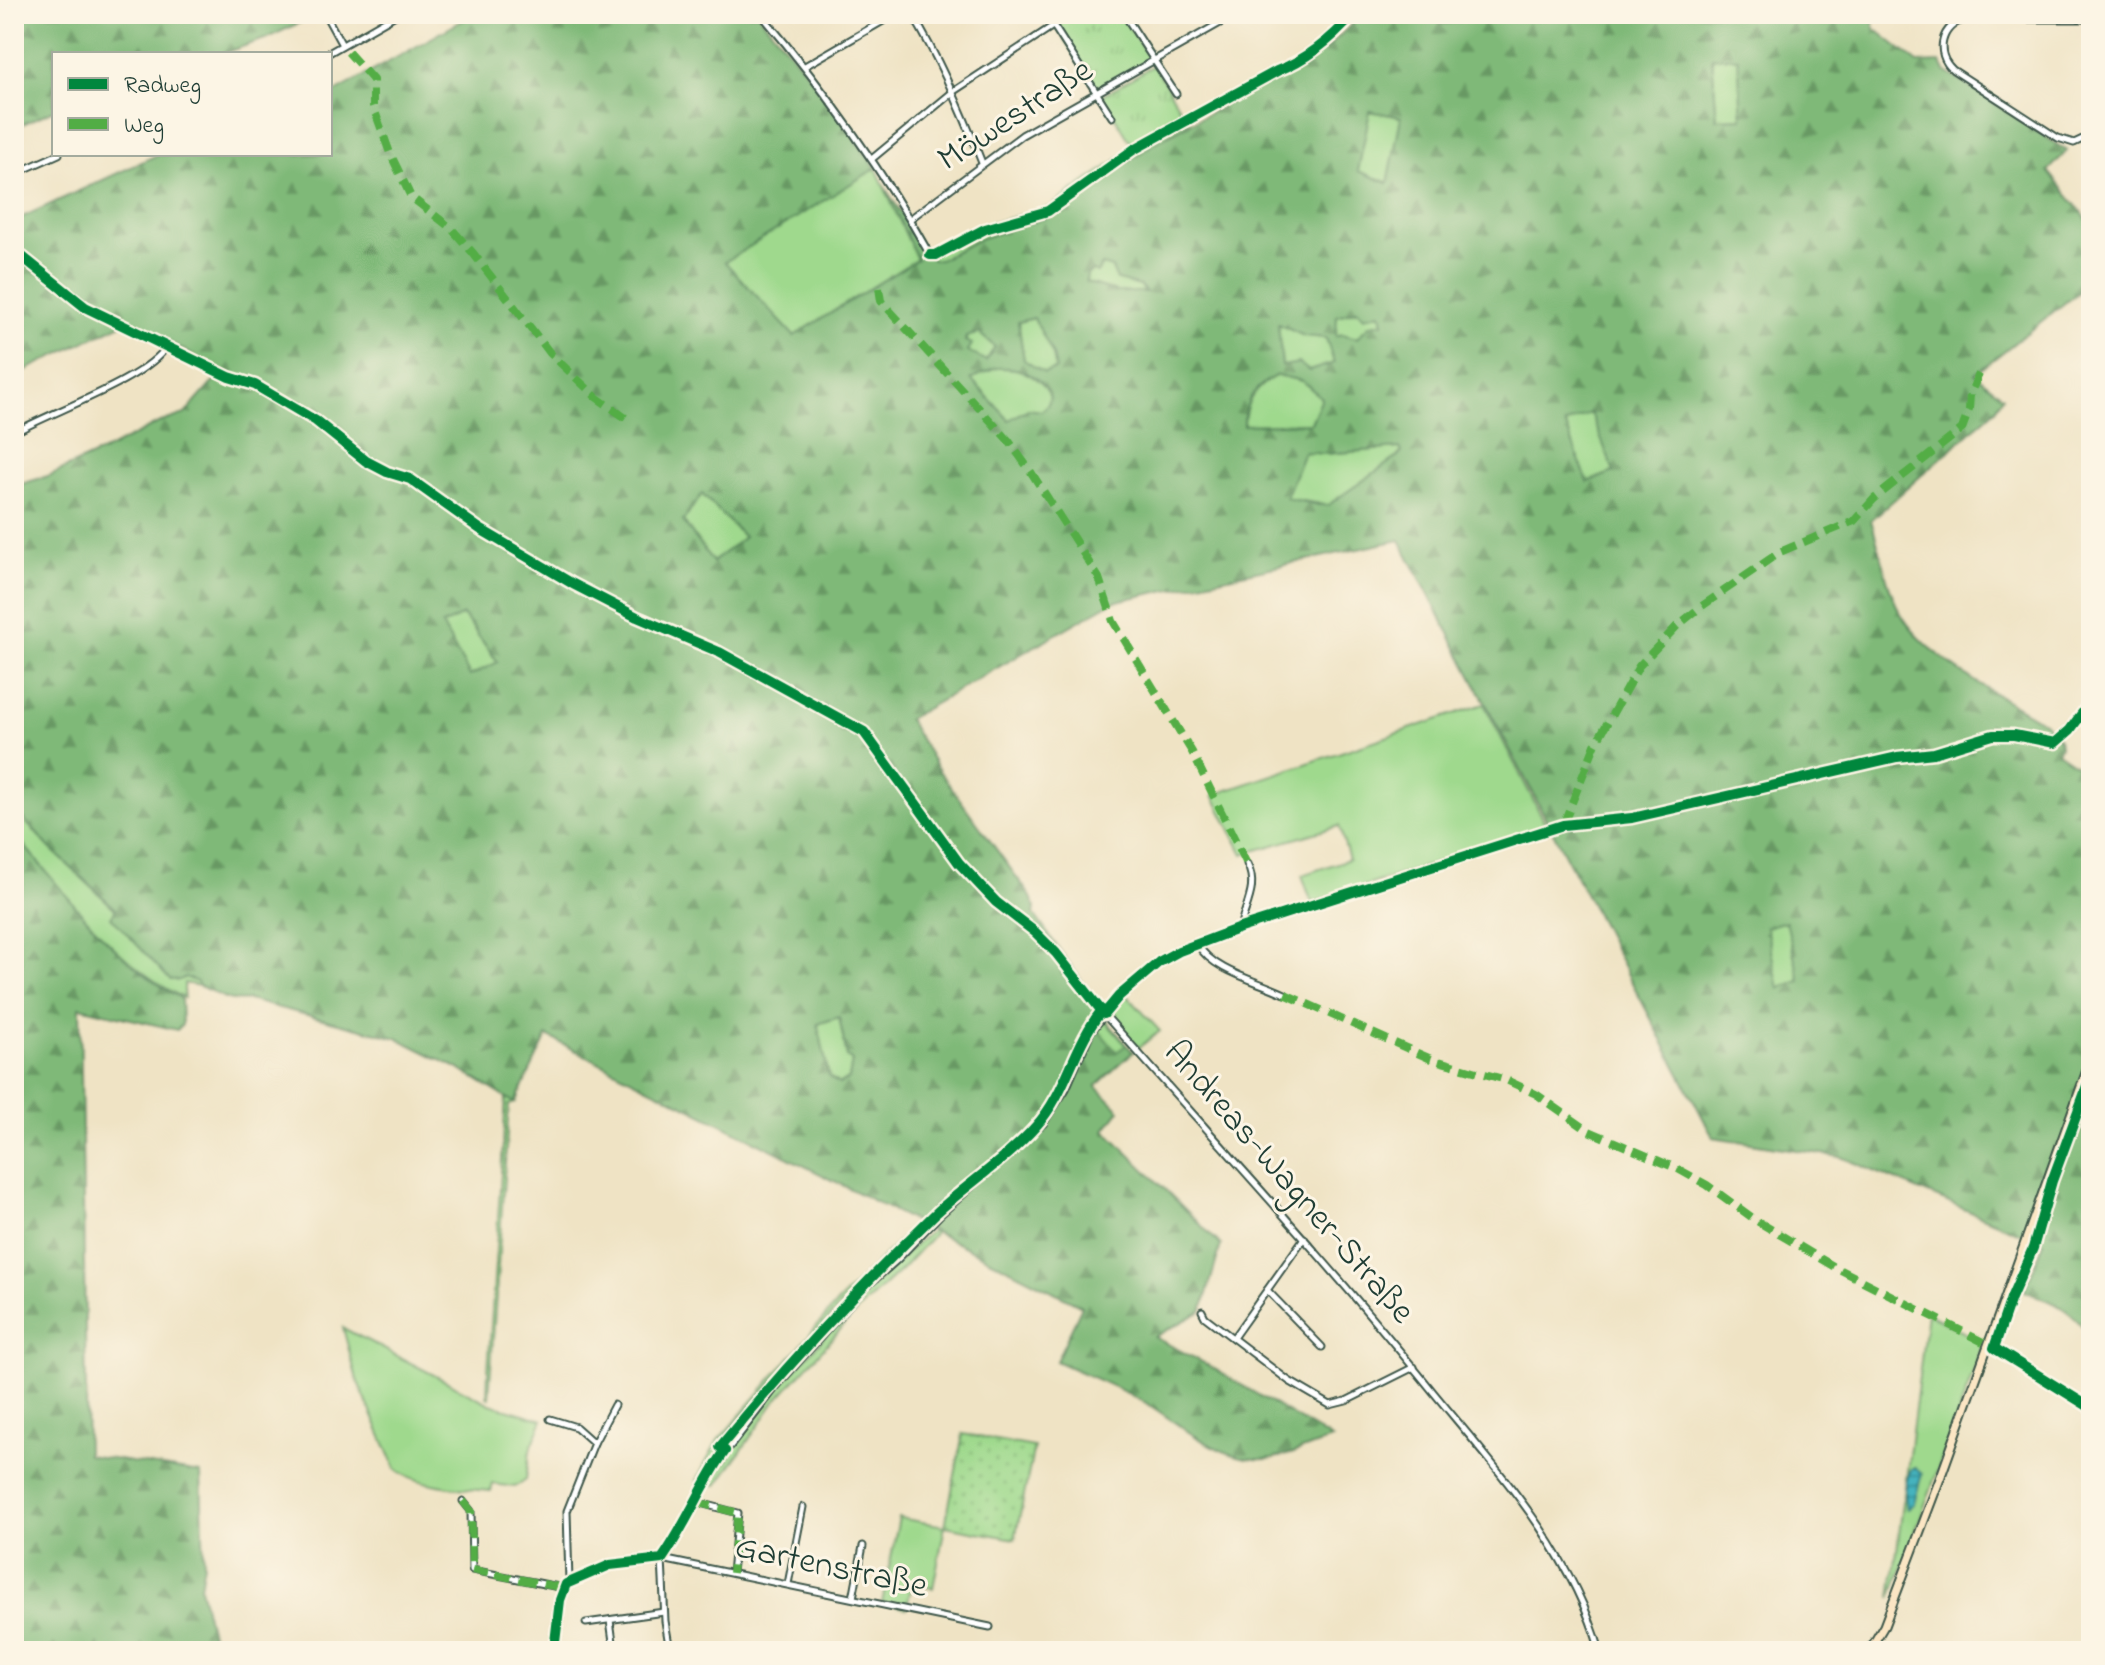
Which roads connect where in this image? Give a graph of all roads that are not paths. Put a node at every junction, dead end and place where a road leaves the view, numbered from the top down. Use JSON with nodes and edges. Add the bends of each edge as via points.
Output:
{"nodes":[{"id":1,"x":325,"y":14,"type":"edge"},
{"id":2,"x":397,"y":14,"type":"edge"},
{"id":3,"x":761,"y":14,"type":"edge"},
{"id":4,"x":895,"y":14,"type":"edge"},
{"id":5,"x":912,"y":14,"type":"edge"},
{"id":6,"x":1046,"y":14,"type":"edge"},
{"id":7,"x":1124,"y":14,"type":"edge"},
{"id":8,"x":1236,"y":14,"type":"edge"},
{"id":9,"x":2091,"y":19,"type":"edge"},
{"id":10,"x":1053,"y":26,"type":"junction"},
{"id":11,"x":343,"y":45,"type":"junction"},
{"id":12,"x":331,"y":52,"type":"edge"},
{"id":13,"x":1154,"y":62,"type":"junction"},
{"id":14,"x":805,"y":66,"type":"junction"},
{"id":15,"x":954,"y":91,"type":"junction"},
{"id":16,"x":1096,"y":93,"type":"junction"},
{"id":17,"x":1176,"y":94,"type":"dead end"},
{"id":18,"x":1112,"y":117,"type":"dead end"},
{"id":19,"x":2091,"y":135,"type":"edge"},
{"id":20,"x":54,"y":156,"type":"edge"},
{"id":21,"x":873,"y":158,"type":"junction"},
{"id":22,"x":982,"y":163,"type":"junction"},
{"id":23,"x":14,"y":174,"type":"edge"},
{"id":24,"x":910,"y":219,"type":"junction"},
{"id":25,"x":14,"y":250,"type":"edge"},
{"id":26,"x":930,"y":255,"type":"dead end"},
{"id":27,"x":14,"y":433,"type":"edge"},
{"id":28,"x":1247,"y":864,"type":"dead end"},
{"id":29,"x":1297,"y":910,"type":"dead end"},
{"id":30,"x":1240,"y":928,"type":"junction"},
{"id":31,"x":1197,"y":944,"type":"junction"},
{"id":32,"x":1285,"y":994,"type":"dead end"},
{"id":33,"x":1104,"y":1014,"type":"junction"},
{"id":34,"x":2091,"y":1059,"type":"edge"},
{"id":35,"x":1304,"y":1238,"type":"junction"},
{"id":36,"x":1267,"y":1290,"type":"junction"},
{"id":37,"x":1202,"y":1311,"type":"dead end"},
{"id":38,"x":1233,"y":1338,"type":"junction"},
{"id":39,"x":1322,"y":1347,"type":"dead end"},
{"id":40,"x":1414,"y":1367,"type":"junction"},
{"id":41,"x":614,"y":1405,"type":"dead end"},
{"id":42,"x":550,"y":1419,"type":"dead end"},
{"id":43,"x":594,"y":1443,"type":"junction"},
{"id":44,"x":463,"y":1501,"type":"dead end"},
{"id":45,"x":696,"y":1502,"type":"junction"},
{"id":46,"x":803,"y":1507,"type":"dead end"},
{"id":47,"x":863,"y":1546,"type":"dead end"},
{"id":48,"x":662,"y":1559,"type":"junction"},
{"id":49,"x":732,"y":1573,"type":"junction"},
{"id":50,"x":569,"y":1582,"type":"junction"},
{"id":51,"x":788,"y":1584,"type":"junction"},
{"id":52,"x":564,"y":1588,"type":"junction"},
{"id":53,"x":853,"y":1598,"type":"junction"},
{"id":54,"x":664,"y":1612,"type":"junction"},
{"id":55,"x":610,"y":1620,"type":"junction"},
{"id":56,"x":586,"y":1623,"type":"dead end"},
{"id":57,"x":990,"y":1627,"type":"dead end"},
{"id":58,"x":1879,"y":1637,"type":"junction"},
{"id":59,"x":614,"y":1649,"type":"junction"},
{"id":60,"x":670,"y":1649,"type":"edge"},
{"id":61,"x":599,"y":1650,"type":"edge"},
{"id":62,"x":554,"y":1651,"type":"edge"},
{"id":63,"x":1600,"y":1651,"type":"edge"},
{"id":64,"x":1869,"y":1651,"type":"edge"},
{"id":65,"x":1876,"y":1651,"type":"edge"}],
"edges":[{"from":1,"to":11,"type":"street"},
{"from":2,"to":11,"type":"street"},
{"from":3,"to":14,"type":"street"},
{"from":4,"to":14,"type":"street"},
{"from":5,"to":15,"type":"street"},
{"from":6,"to":10,"type":"street"},
{"from":7,"to":13,"type":"street"},
{"from":8,"to":13,"type":"street","name":"Möwestraße"},
{"from":9,"to":19,"type":"street","via":[[1966,19],[1952,25],[1941,43],[1953,70],[2058,138],[2074,143]]},
{"from":10,"to":15,"type":"street"},
{"from":10,"to":16,"type":"street"},
{"from":11,"to":12,"type":"street"},
{"from":13,"to":16,"type":"street","name":"Möwestraße"},
{"from":13,"to":17,"type":"street"},
{"from":14,"to":21,"type":"street"},
{"from":15,"to":21,"type":"street"},
{"from":15,"to":22,"type":"street"},
{"from":16,"to":18,"type":"street"},
{"from":16,"to":22,"type":"street","name":"Möwestraße"},
{"from":20,"to":23,"type":"street"},
{"from":21,"to":24,"type":"street"},
{"from":22,"to":24,"type":"street","name":"Möwestraße"},
{"from":24,"to":26,"type":"street"},
{"from":25,"to":27,"type":"street","via":[[85,307],[167,346],[128,376]]},
{"from":28,"to":30,"type":"street","via":[[1253,888]]},
{"from":29,"to":30,"type":"street"},
{"from":30,"to":31,"type":"street"},
{"from":31,"to":32,"type":"street","via":[[1214,964]]},
{"from":31,"to":33,"type":"street","via":[[1151,968]]},
{"from":33,"to":35,"type":"street","name":"Andreas-Wagner-Straße"},
{"from":33,"to":45,"type":"street","via":[[1043,1124],[862,1291],[748,1421]]},
{"from":34,"to":58,"type":"main road"},
{"from":35,"to":36,"type":"street"},
{"from":35,"to":40,"type":"street","name":"Andreas-Wagner-Straße"},
{"from":36,"to":38,"type":"street"},
{"from":36,"to":39,"type":"street"},
{"from":37,"to":38,"type":"street"},
{"from":38,"to":40,"type":"street","via":[[1330,1405]]},
{"from":40,"to":63,"type":"street","name":"Andreas-Wagner-Straße","via":[[1533,1514]]},
{"from":41,"to":43,"type":"street"},
{"from":42,"to":43,"type":"street","via":[[576,1427]]},
{"from":43,"to":50,"type":"street","via":[[567,1511]]},
{"from":44,"to":52,"type":"street","via":[[471,1511],[472,1570]]},
{"from":45,"to":48,"type":"street"},
{"from":45,"to":49,"type":"street","via":[[738,1513]]},
{"from":46,"to":51,"type":"street"},
{"from":47,"to":53,"type":"street"},
{"from":48,"to":49,"type":"street","name":"Gartenstraße"},
{"from":48,"to":50,"type":"street","name":"Gartenstraße","via":[[610,1565]]},
{"from":48,"to":54,"type":"street"},
{"from":49,"to":51,"type":"street","name":"Gartenstraße"},
{"from":50,"to":52,"type":"street"},
{"from":51,"to":53,"type":"street","name":"Gartenstraße"},
{"from":52,"to":62,"type":"street"},
{"from":53,"to":57,"type":"street","name":"Gartenstraße"},
{"from":54,"to":55,"type":"street"},
{"from":54,"to":60,"type":"street"},
{"from":55,"to":56,"type":"street"},
{"from":55,"to":59,"type":"street"},
{"from":58,"to":64,"type":"main road"},
{"from":58,"to":65,"type":"main road"},
{"from":59,"to":60,"type":"street"},
{"from":59,"to":61,"type":"street"}]}
